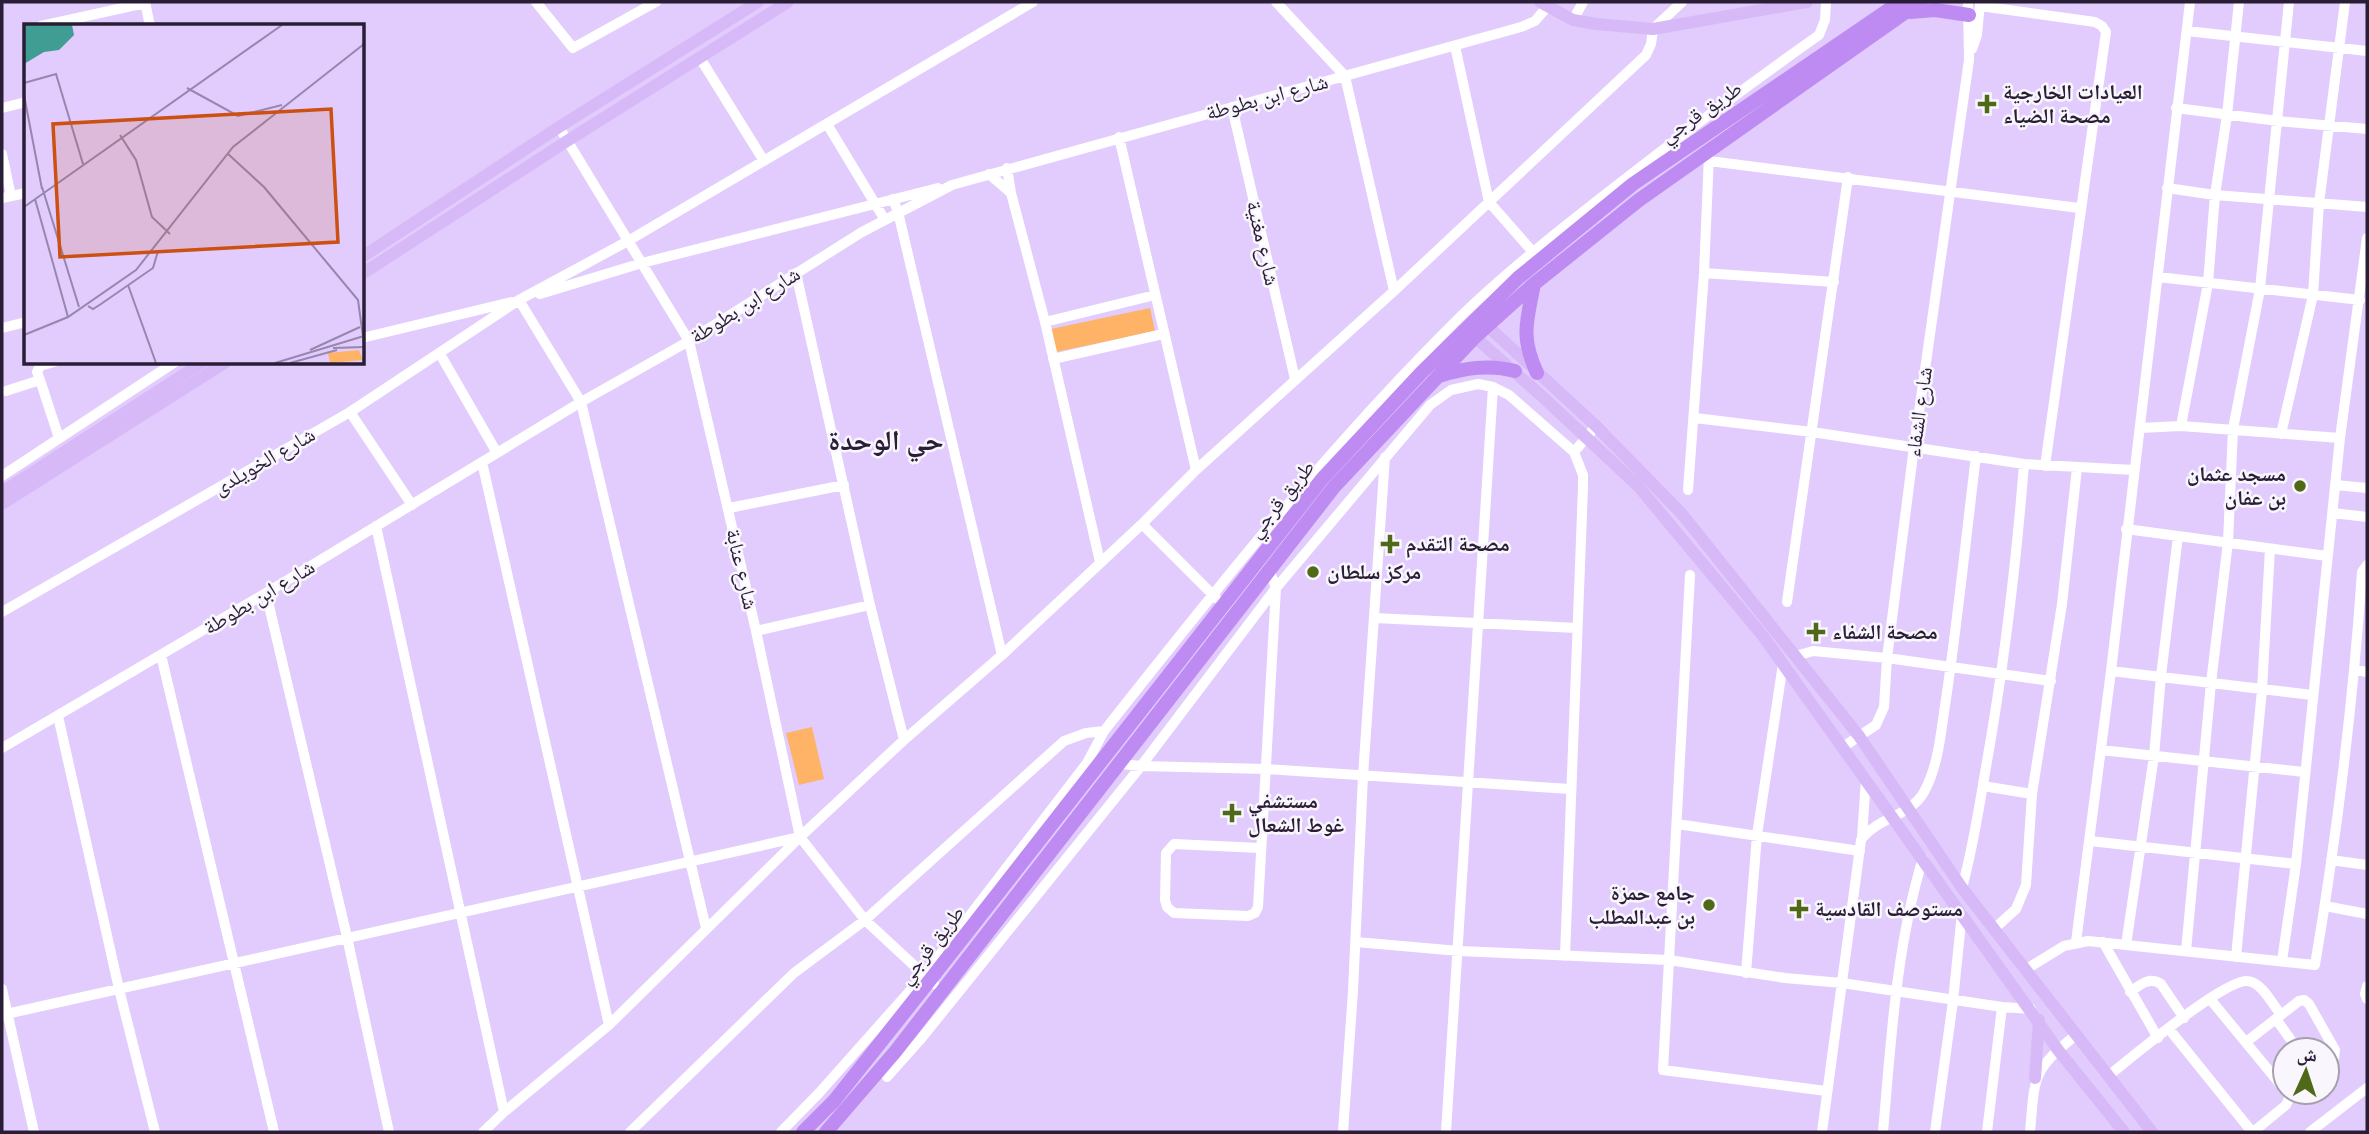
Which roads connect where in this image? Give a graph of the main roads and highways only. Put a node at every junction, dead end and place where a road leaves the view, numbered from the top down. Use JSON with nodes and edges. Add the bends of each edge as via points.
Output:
{"nodes":[{"id":1,"x":758,"y":2,"type":"edge"},
{"id":2,"x":788,"y":2,"type":"edge"},
{"id":3,"x":1807,"y":2,"type":"edge"},
{"id":4,"x":1920,"y":2,"type":"edge"},
{"id":5,"x":1544,"y":4,"type":"edge"},
{"id":6,"x":1978,"y":5,"type":"edge"},
{"id":7,"x":1903,"y":7,"type":"edge"},
{"id":8,"x":364,"y":256,"type":"edge"},
{"id":9,"x":364,"y":273,"type":"edge"},
{"id":10,"x":1534,"y":284,"type":"junction"},
{"id":11,"x":1482,"y":321,"type":"junction"},
{"id":12,"x":1470,"y":332,"type":"junction"},
{"id":13,"x":200,"y":364,"type":"edge"},
{"id":14,"x":223,"y":364,"type":"edge"},
{"id":15,"x":1515,"y":371,"type":"junction"},
{"id":16,"x":1537,"y":373,"type":"junction"},
{"id":17,"x":1438,"y":376,"type":"junction"},
{"id":18,"x":1328,"y":483,"type":"junction"},
{"id":19,"x":2,"y":492,"type":"edge"},
{"id":20,"x":2,"y":504,"type":"edge"},
{"id":21,"x":2039,"y":1020,"type":"junction"},
{"id":22,"x":2035,"y":1079,"type":"road end"},
{"id":23,"x":831,"y":1130,"type":"edge"},
{"id":24,"x":803,"y":1132,"type":"edge"},
{"id":25,"x":2124,"y":1132,"type":"edge"},
{"id":26,"x":2152,"y":1132,"type":"edge"}],
"edges":[{"from":1,"to":8,"type":"main road"},
{"from":2,"to":9,"type":"main road"},
{"from":3,"to":5,"type":"main road","via":[[1653,29],[1573,20]]},
{"from":4,"to":7,"type":"highway","name":"طريق قرجي"},
{"from":6,"to":7,"type":"highway","via":[[1935,10]]},
{"from":7,"to":10,"type":"highway","name":"طريق قرجي","via":[[1709,156],[1639,200]]},
{"from":7,"to":11,"type":"highway","name":"طريق قرجي","via":[[1633,184],[1518,278]]},
{"from":10,"to":11,"type":"highway","name":"طريق قرجي"},
{"from":10,"to":16,"type":"highway","via":[[1525,344]]},
{"from":11,"to":12,"type":"highway","name":"طريق قرجي"},
{"from":11,"to":16,"type":"main road"},
{"from":12,"to":15,"type":"main road"},
{"from":12,"to":17,"type":"highway","name":"طريق قرجي"},
{"from":12,"to":18,"type":"highway","name":"طريق قرجي"},
{"from":13,"to":19,"type":"main road"},
{"from":14,"to":20,"type":"main road"},
{"from":15,"to":17,"type":"highway","via":[[1490,366]]},
{"from":15,"to":21,"type":"main road","via":[[1638,486],[1763,636]]},
{"from":16,"to":26,"type":"main road","via":[[1682,514],[1859,736],[1962,888]]},
{"from":17,"to":18,"type":"highway","name":"طريق قرجي"},
{"from":18,"to":23,"type":"highway","name":"طريق قرجي","via":[[1270,572]]},
{"from":18,"to":24,"type":"highway","name":"طريق قرجي","via":[[1224,605],[834,1101]]},
{"from":21,"to":22,"type":"main road"},
{"from":21,"to":25,"type":"main road"}]}
